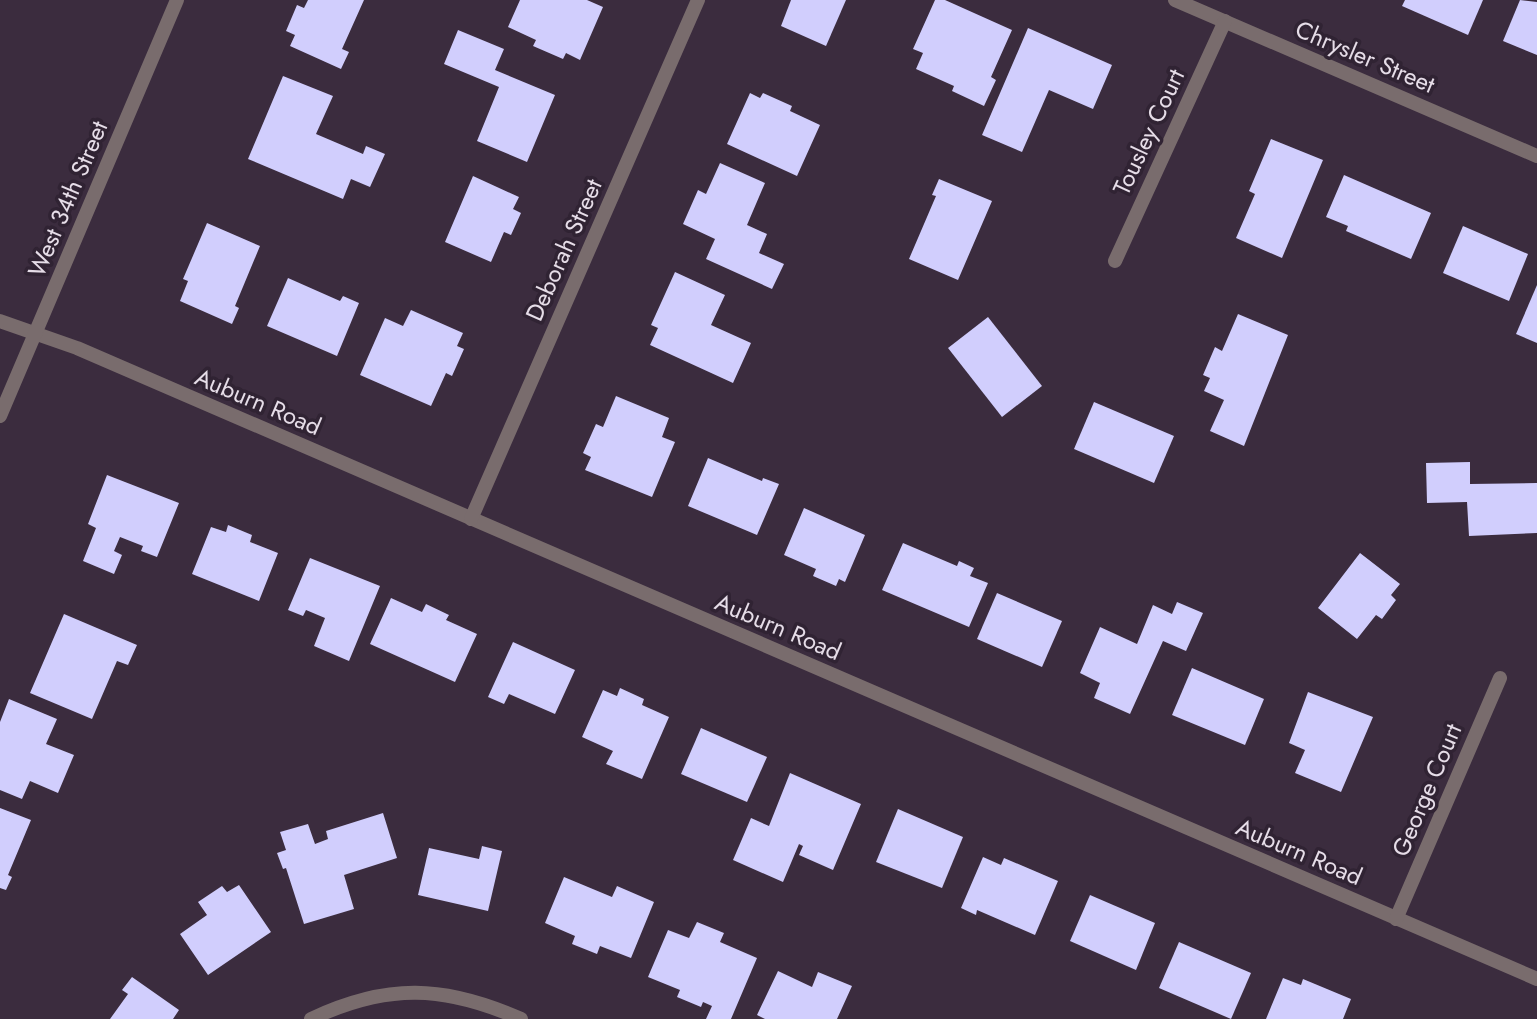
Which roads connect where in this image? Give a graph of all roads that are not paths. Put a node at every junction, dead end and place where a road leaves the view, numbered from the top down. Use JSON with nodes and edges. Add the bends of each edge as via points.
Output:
{"nodes":[{"id":1,"x":177,"y":0,"type":"edge"},
{"id":2,"x":698,"y":0,"type":"edge"},
{"id":3,"x":1175,"y":0,"type":"edge"},
{"id":4,"x":1225,"y":21,"type":"junction"},
{"id":5,"x":1537,"y":156,"type":"edge"},
{"id":6,"x":1115,"y":261,"type":"dead end"},
{"id":7,"x":0,"y":321,"type":"edge"},
{"id":8,"x":35,"y":334,"type":"junction"},
{"id":9,"x":0,"y":416,"type":"edge"},
{"id":10,"x":471,"y":519,"type":"junction"},
{"id":11,"x":1500,"y":678,"type":"dead end"},
{"id":12,"x":1396,"y":919,"type":"junction"},
{"id":13,"x":1537,"y":979,"type":"edge"},
{"id":14,"x":311,"y":1019,"type":"edge"},
{"id":15,"x":521,"y":1019,"type":"edge"}],
"edges":[{"from":1,"to":8,"type":"street","name":"West 34th Street"},
{"from":2,"to":10,"type":"street","name":"Deborah Street"},
{"from":3,"to":4,"type":"street","name":"Chrysler Street"},
{"from":4,"to":5,"type":"street","name":"Chrysler Street"},
{"from":4,"to":6,"type":"street","name":"Tousley Court"},
{"from":7,"to":8,"type":"street","name":"Auburn Road"},
{"from":8,"to":9,"type":"street","name":"West 34th Street"},
{"from":8,"to":10,"type":"street","name":"Auburn Road","via":[[77,348]]},
{"from":10,"to":12,"type":"street","name":"Auburn Road"},
{"from":11,"to":12,"type":"street","name":"George Court"},
{"from":12,"to":13,"type":"street","name":"Auburn Road"},
{"from":14,"to":15,"type":"street","via":[[371,996],[421,992],[468,999]]}]}
